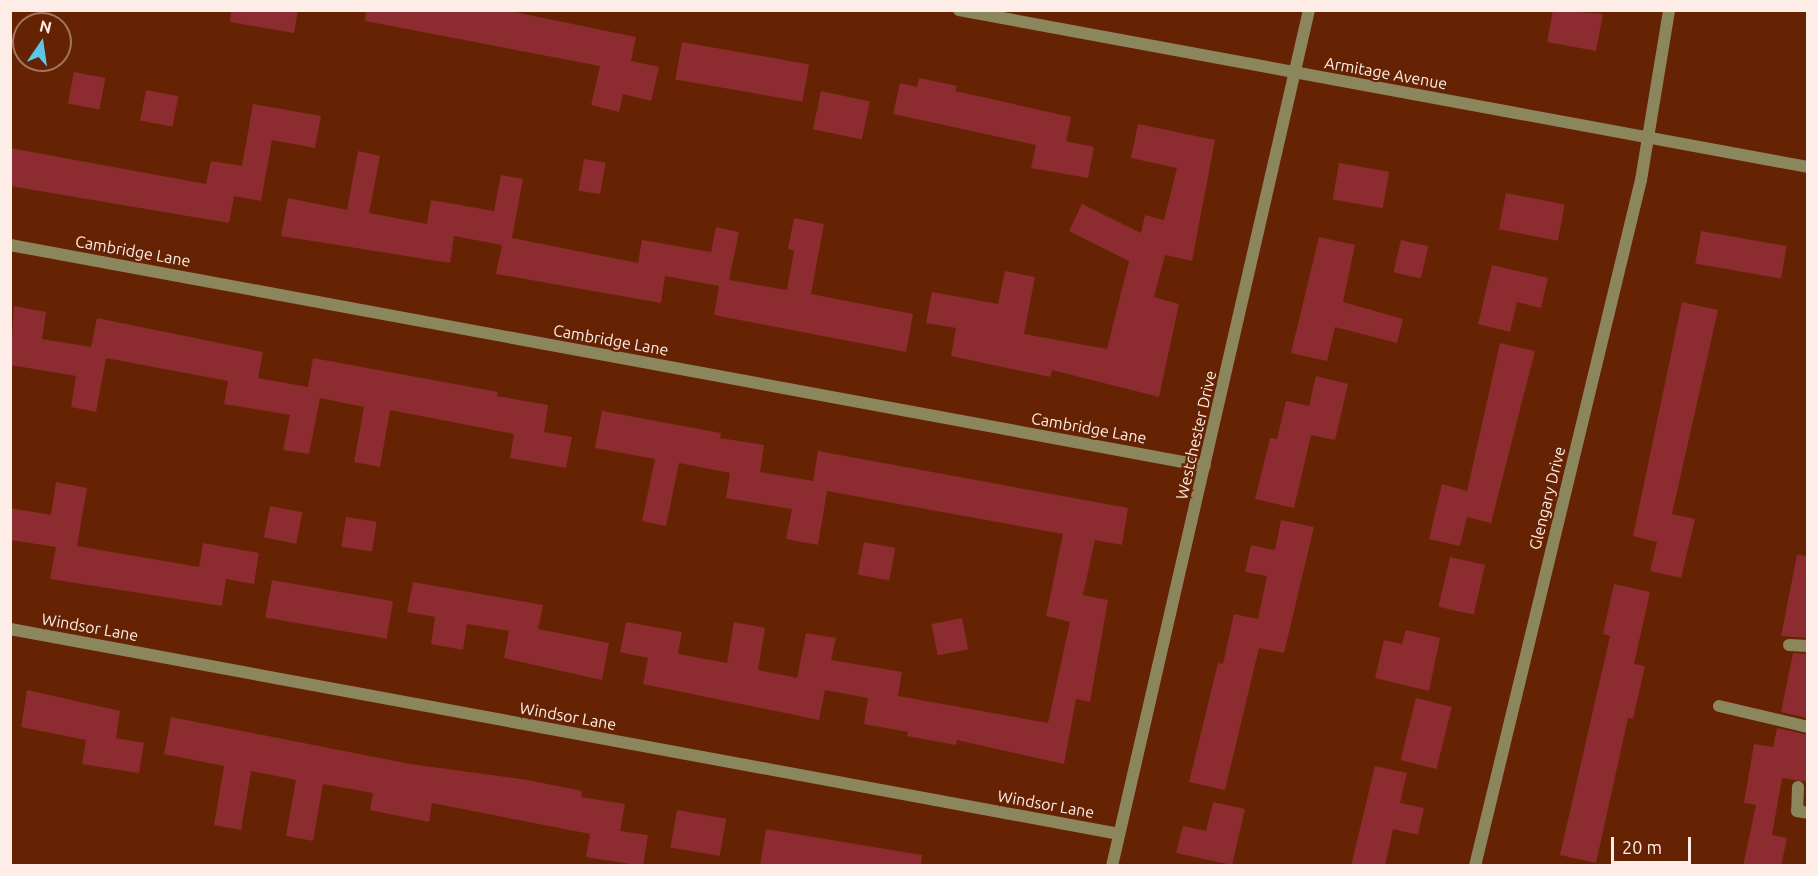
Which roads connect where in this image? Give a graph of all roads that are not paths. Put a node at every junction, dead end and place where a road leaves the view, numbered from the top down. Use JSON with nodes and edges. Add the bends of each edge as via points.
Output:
{"nodes":[{"id":1,"x":959,"y":10,"type":"edge"},
{"id":2,"x":1309,"y":10,"type":"edge"},
{"id":3,"x":1669,"y":10,"type":"edge"},
{"id":4,"x":1297,"y":74,"type":"junction"},
{"id":5,"x":1646,"y":137,"type":"junction"},
{"id":6,"x":1808,"y":166,"type":"edge"},
{"id":7,"x":10,"y":245,"type":"edge"},
{"id":8,"x":1205,"y":466,"type":"junction"},
{"id":9,"x":10,"y":629,"type":"edge"},
{"id":10,"x":1789,"y":645,"type":"dead end"},
{"id":11,"x":1808,"y":646,"type":"edge"},
{"id":12,"x":1719,"y":706,"type":"dead end"},
{"id":13,"x":1808,"y":727,"type":"edge"},
{"id":14,"x":1798,"y":787,"type":"dead end"},
{"id":15,"x":1808,"y":813,"type":"edge"},
{"id":16,"x":1119,"y":834,"type":"junction"},
{"id":17,"x":1112,"y":866,"type":"edge"},
{"id":18,"x":1475,"y":866,"type":"edge"}],
"edges":[{"from":1,"to":4,"type":"street","name":"Armitage Avenue"},
{"from":2,"to":4,"type":"street","name":"Westchester Drive"},
{"from":3,"to":5,"type":"street","name":"Glengary Drive"},
{"from":4,"to":5,"type":"street","name":"Armitage Avenue"},
{"from":4,"to":8,"type":"street","name":"Westchester Drive"},
{"from":5,"to":6,"type":"street","name":"Armitage Avenue"},
{"from":5,"to":18,"type":"street","name":"Glengary Drive","via":[[1641,180]]},
{"from":7,"to":8,"type":"street","name":"Cambridge Lane"},
{"from":8,"to":16,"type":"street","name":"Westchester Drive"},
{"from":9,"to":16,"type":"street","name":"Windsor Lane"},
{"from":10,"to":11,"type":"street"},
{"from":12,"to":13,"type":"street"},
{"from":14,"to":15,"type":"street","via":[[1797,811]]},
{"from":16,"to":17,"type":"street","name":"Westchester Drive"}]}
